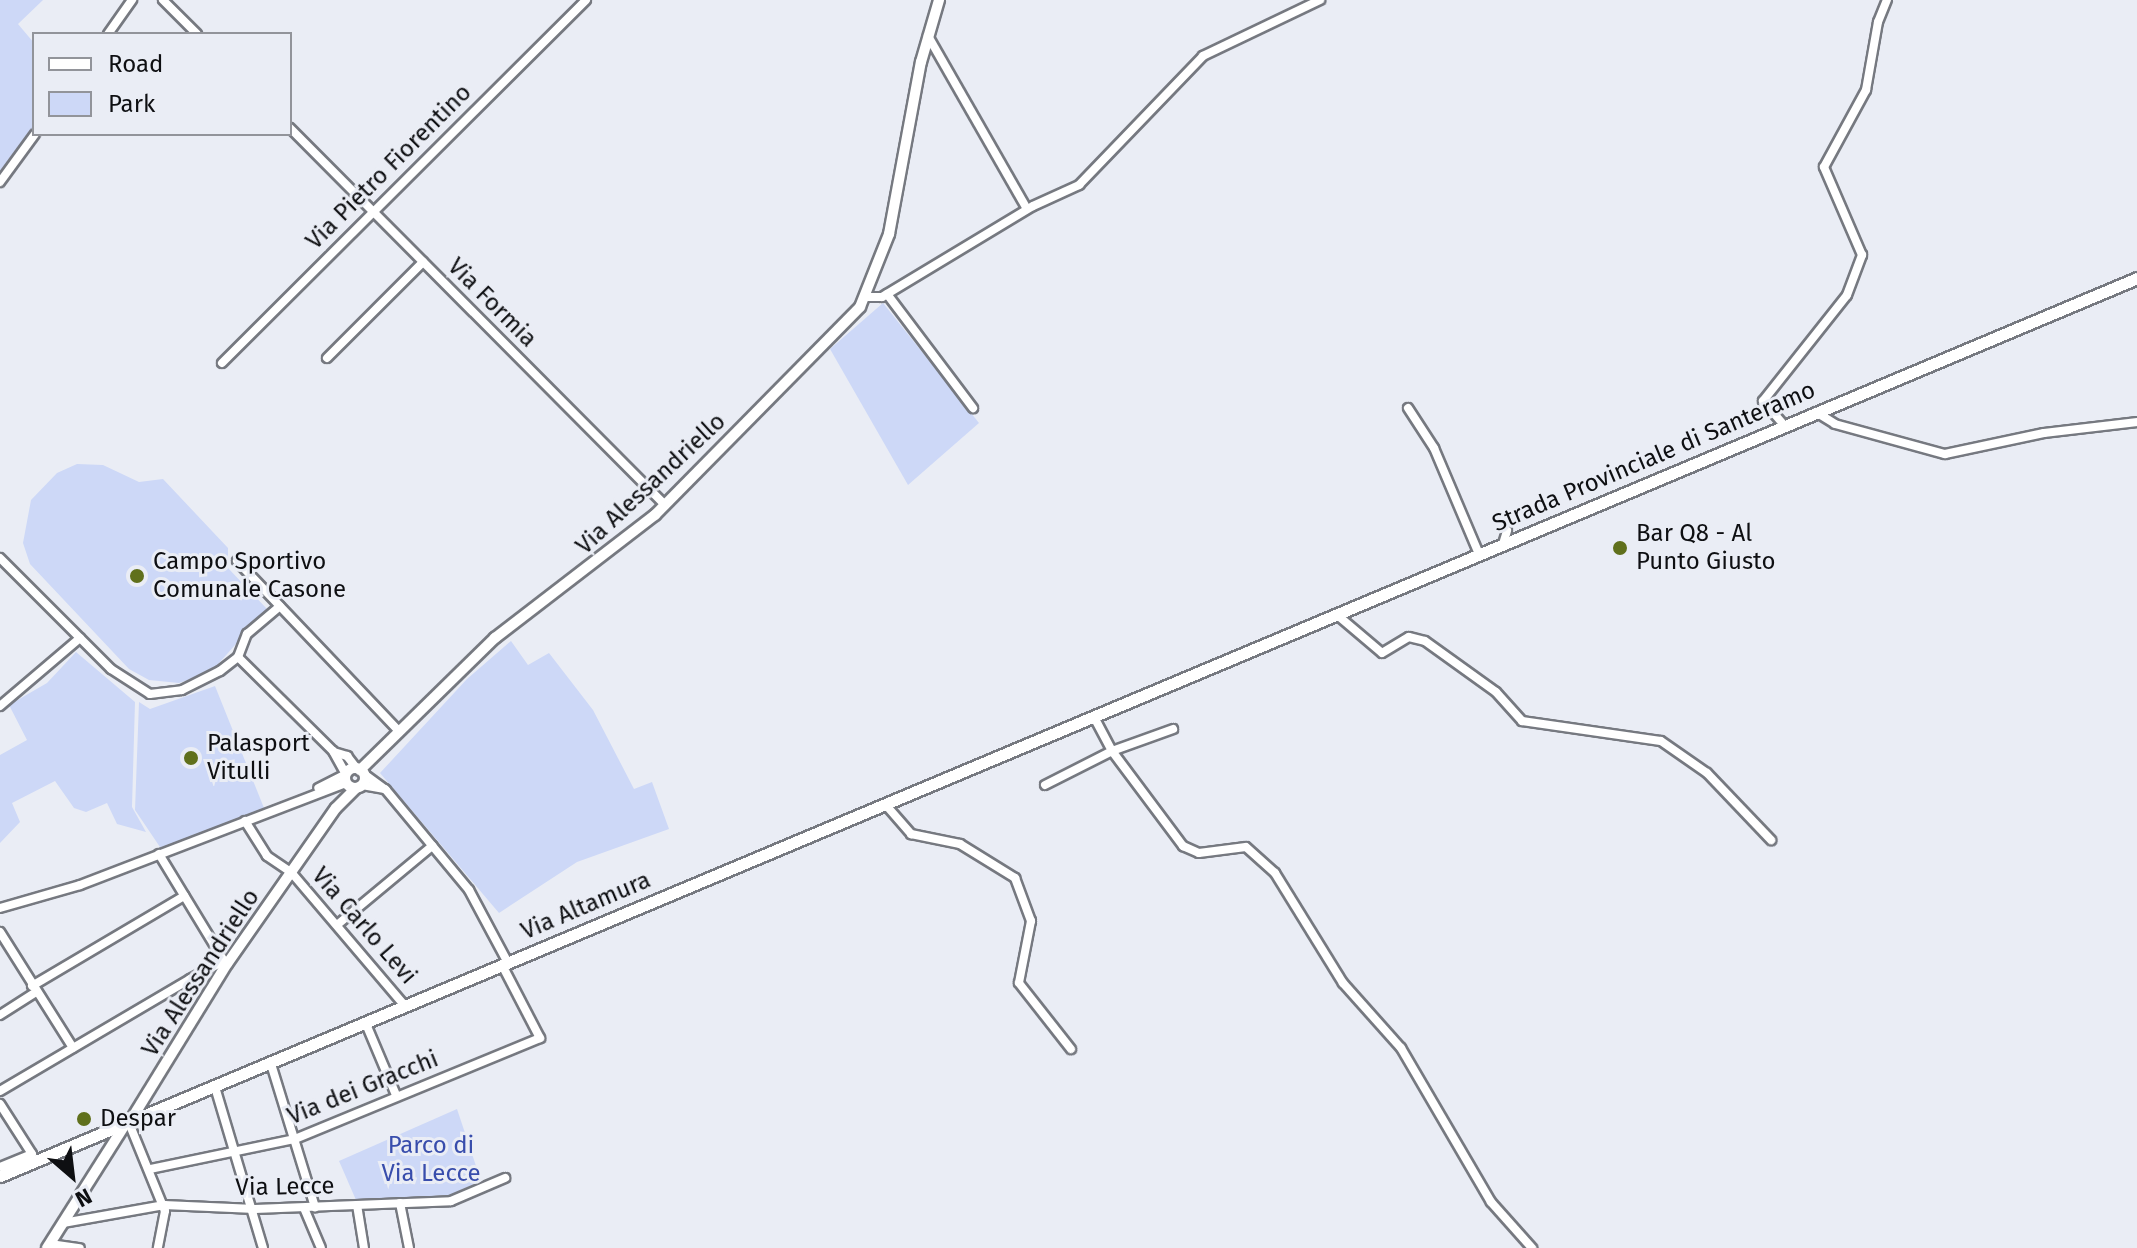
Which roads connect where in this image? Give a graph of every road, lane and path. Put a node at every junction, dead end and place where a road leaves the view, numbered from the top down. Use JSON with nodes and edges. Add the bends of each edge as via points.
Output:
{"nodes":[{"id":1,"x":132,"y":0,"type":"edge"},
{"id":2,"x":163,"y":0,"type":"edge"},
{"id":3,"x":586,"y":0,"type":"edge"},
{"id":4,"x":939,"y":0,"type":"edge"},
{"id":5,"x":1320,"y":0,"type":"edge"},
{"id":6,"x":1887,"y":0,"type":"edge"},
{"id":7,"x":109,"y":32,"type":"edge"},
{"id":8,"x":195,"y":32,"type":"edge"},
{"id":9,"x":927,"y":35,"type":"junction"},
{"id":10,"x":292,"y":130,"type":"edge"},
{"id":11,"x":34,"y":136,"type":"edge"},
{"id":12,"x":0,"y":182,"type":"edge"},
{"id":13,"x":1027,"y":209,"type":"junction"},
{"id":14,"x":373,"y":211,"type":"junction"},
{"id":15,"x":423,"y":262,"type":"junction"},
{"id":16,"x":2137,"y":278,"type":"edge"},
{"id":17,"x":887,"y":294,"type":"junction"},
{"id":18,"x":867,"y":297,"type":"junction"},
{"id":19,"x":327,"y":358,"type":"dead end"},
{"id":20,"x":222,"y":363,"type":"dead end"},
{"id":21,"x":973,"y":408,"type":"dead end"},
{"id":22,"x":1408,"y":408,"type":"dead end"},
{"id":23,"x":1816,"y":412,"type":"junction"},
{"id":24,"x":2137,"y":422,"type":"edge"},
{"id":25,"x":1784,"y":425,"type":"junction"},
{"id":26,"x":665,"y":505,"type":"junction"},
{"id":27,"x":1507,"y":531,"type":"dead end"},
{"id":28,"x":1503,"y":544,"type":"junction"},
{"id":29,"x":1479,"y":554,"type":"junction"},
{"id":30,"x":0,"y":558,"type":"edge"},
{"id":31,"x":237,"y":561,"type":"dead end"},
{"id":32,"x":280,"y":606,"type":"junction"},
{"id":33,"x":1336,"y":614,"type":"junction"},
{"id":34,"x":80,"y":638,"type":"junction"},
{"id":35,"x":238,"y":657,"type":"junction"},
{"id":36,"x":1188,"y":677,"type":"joint"},
{"id":37,"x":0,"y":706,"type":"edge"},
{"id":38,"x":1094,"y":717,"type":"junction"},
{"id":39,"x":1173,"y":729,"type":"dead end"},
{"id":40,"x":400,"y":732,"type":"junction"},
{"id":41,"x":1112,"y":751,"type":"junction"},
{"id":42,"x":356,"y":778,"type":"junction"},
{"id":43,"x":1045,"y":785,"type":"dead end"},
{"id":44,"x":885,"y":804,"type":"junction"},
{"id":45,"x":245,"y":821,"type":"junction"},
{"id":46,"x":1771,"y":840,"type":"dead end"},
{"id":47,"x":432,"y":846,"type":"junction"},
{"id":48,"x":159,"y":854,"type":"junction"},
{"id":49,"x":291,"y":872,"type":"junction"},
{"id":50,"x":184,"y":896,"type":"junction"},
{"id":51,"x":0,"y":908,"type":"edge"},
{"id":52,"x":337,"y":925,"type":"junction"},
{"id":53,"x":0,"y":932,"type":"edge"},
{"id":54,"x":226,"y":962,"type":"junction"},
{"id":55,"x":505,"y":964,"type":"junction"},
{"id":56,"x":34,"y":989,"type":"junction"},
{"id":57,"x":406,"y":1007,"type":"junction"},
{"id":58,"x":0,"y":1015,"type":"edge"},
{"id":59,"x":366,"y":1024,"type":"junction"},
{"id":60,"x":73,"y":1048,"type":"junction"},
{"id":61,"x":1071,"y":1049,"type":"dead end"},
{"id":62,"x":271,"y":1064,"type":"junction"},
{"id":63,"x":215,"y":1087,"type":"junction"},
{"id":64,"x":0,"y":1091,"type":"edge"},
{"id":65,"x":396,"y":1095,"type":"junction"},
{"id":66,"x":0,"y":1104,"type":"edge"},
{"id":67,"x":127,"y":1125,"type":"junction"},
{"id":68,"x":295,"y":1139,"type":"junction"},
{"id":69,"x":237,"y":1151,"type":"junction"},
{"id":70,"x":0,"y":1167,"type":"edge"},
{"id":71,"x":150,"y":1169,"type":"junction"},
{"id":72,"x":0,"y":1176,"type":"edge"},
{"id":73,"x":505,"y":1178,"type":"dead end"},
{"id":74,"x":400,"y":1203,"type":"junction"},
{"id":75,"x":164,"y":1205,"type":"junction"},
{"id":76,"x":357,"y":1205,"type":"junction"},
{"id":77,"x":315,"y":1207,"type":"junction"},
{"id":78,"x":304,"y":1208,"type":"junction"},
{"id":79,"x":255,"y":1209,"type":"junction"},
{"id":80,"x":63,"y":1223,"type":"junction"},
{"id":81,"x":49,"y":1246,"type":"edge"},
{"id":82,"x":80,"y":1248,"type":"edge"},
{"id":83,"x":158,"y":1248,"type":"edge"},
{"id":84,"x":263,"y":1248,"type":"edge"},
{"id":85,"x":321,"y":1248,"type":"edge"},
{"id":86,"x":364,"y":1248,"type":"edge"},
{"id":87,"x":409,"y":1248,"type":"edge"},
{"id":88,"x":1532,"y":1248,"type":"edge"}],
"edges":[{"from":1,"to":7,"type":"street"},
{"from":2,"to":8,"type":"street"},
{"from":3,"to":14,"type":"street","name":"Via Pietro Fiorentino"},
{"from":4,"to":9,"type":"street"},
{"from":5,"to":13,"type":"street","via":[[1203,56],[1139,117],[1086,179]]},
{"from":6,"to":25,"type":"street","via":[[1866,90],[1824,167],[1862,255],[1847,295],[1763,401]]},
{"from":9,"to":13,"type":"street"},
{"from":9,"to":18,"type":"street","via":[[897,201]]},
{"from":10,"to":14,"type":"street","name":"Via Formia"},
{"from":11,"to":12,"type":"street"},
{"from":13,"to":17,"type":"street"},
{"from":14,"to":15,"type":"street","name":"Via Formia"},
{"from":14,"to":20,"type":"street","name":"Via Pietro Fiorentino"},
{"from":15,"to":19,"type":"street"},
{"from":15,"to":26,"type":"street","name":"Via Formia"},
{"from":16,"to":23,"type":"main road","name":"Strada Provinciale di Santeramo"},
{"from":17,"to":18,"type":"street"},
{"from":17,"to":21,"type":"street"},
{"from":18,"to":26,"type":"street","name":"Via Alessandriello"},
{"from":22,"to":29,"type":"street","via":[[1434,448]]},
{"from":23,"to":24,"type":"street","via":[[1835,424],[1945,454],[2044,433]]},
{"from":23,"to":25,"type":"main road","name":"Strada Provinciale di Santeramo"},
{"from":25,"to":28,"type":"main road","name":"Strada Provinciale di Santeramo"},
{"from":26,"to":40,"type":"street","name":"Via Alessandriello","via":[[605,558],[495,638]]},
{"from":27,"to":28,"type":"street"},
{"from":28,"to":29,"type":"main road","name":"Strada Provinciale di Santeramo"},
{"from":29,"to":33,"type":"main road","name":"Strada Provinciale di Santeramo"},
{"from":30,"to":34,"type":"street"},
{"from":31,"to":32,"type":"street"},
{"from":32,"to":35,"type":"street","via":[[247,634]]},
{"from":32,"to":40,"type":"street"},
{"from":33,"to":36,"type":"main road","name":"Strada Provinciale di Santeramo"},
{"from":33,"to":46,"type":"street","via":[[1382,653],[1409,637],[1425,641],[1496,692],[1522,721],[1661,741],[1707,773]]},
{"from":34,"to":35,"type":"street","via":[[126,682],[150,694],[198,684]]},
{"from":34,"to":37,"type":"street"},
{"from":35,"to":42,"type":"street"},
{"from":36,"to":38,"type":"main road","name":"Via Altamura"},
{"from":38,"to":41,"type":"street"},
{"from":38,"to":44,"type":"main road","name":"Via Altamura"},
{"from":39,"to":41,"type":"street"},
{"from":40,"to":42,"type":"street","name":"Via Alessandriello"},
{"from":41,"to":43,"type":"street"},
{"from":41,"to":88,"type":"street","via":[[1183,846],[1199,853],[1246,847],[1267,863],[1343,983],[1401,1048],[1491,1202]]},
{"from":42,"to":45,"type":"street"},
{"from":42,"to":47,"type":"street","via":[[386,790]]},
{"from":42,"to":49,"type":"street","name":"Via Alessandriello"},
{"from":44,"to":55,"type":"main road","name":"Via Altamura"},
{"from":44,"to":61,"type":"street","via":[[911,834],[960,844],[1015,878],[1031,921],[1019,983]]},
{"from":45,"to":48,"type":"street"},
{"from":45,"to":49,"type":"street","name":"Via Carlo Levi","via":[[267,856]]},
{"from":47,"to":52,"type":"street"},
{"from":47,"to":55,"type":"street","via":[[481,907]]},
{"from":48,"to":50,"type":"street"},
{"from":48,"to":51,"type":"street"},
{"from":49,"to":52,"type":"street","name":"Via Carlo Levi"},
{"from":49,"to":54,"type":"street","name":"Via Alessandriello"},
{"from":50,"to":54,"type":"street"},
{"from":50,"to":56,"type":"street"},
{"from":52,"to":57,"type":"street","name":"Via Carlo Levi"},
{"from":53,"to":56,"type":"street"},
{"from":54,"to":60,"type":"street"},
{"from":54,"to":67,"type":"street","name":"Via Alessandriello"},
{"from":55,"to":57,"type":"main road","name":"Via Altamura"},
{"from":55,"to":65,"type":"street","name":"Via dei Gracchi","via":[[540,1038]]},
{"from":56,"to":58,"type":"street"},
{"from":56,"to":60,"type":"street"},
{"from":57,"to":59,"type":"main road","name":"Via Altamura"},
{"from":59,"to":62,"type":"main road","name":"Via Altamura"},
{"from":59,"to":65,"type":"street"},
{"from":60,"to":64,"type":"street"},
{"from":62,"to":63,"type":"main road","name":"Via Altamura"},
{"from":62,"to":68,"type":"street"},
{"from":63,"to":67,"type":"main road","name":"Via Altamura"},
{"from":63,"to":69,"type":"street"},
{"from":65,"to":68,"type":"street","name":"Via dei Gracchi"},
{"from":66,"to":70,"type":"street","via":[[32,1154]]},
{"from":67,"to":71,"type":"street"},
{"from":67,"to":72,"type":"main road","name":"Via Altamura"},
{"from":67,"to":80,"type":"street","name":"Via Alessandriello"},
{"from":68,"to":69,"type":"street","name":"Via dei Gracchi"},
{"from":68,"to":77,"type":"street"},
{"from":69,"to":71,"type":"street","name":"Via dei Gracchi"},
{"from":69,"to":79,"type":"street"},
{"from":71,"to":75,"type":"street"},
{"from":73,"to":74,"type":"street","name":"Via Lecce","via":[[451,1201]]},
{"from":74,"to":76,"type":"street","name":"Via Lecce"},
{"from":74,"to":87,"type":"street"},
{"from":75,"to":79,"type":"street","name":"Via Lecce"},
{"from":75,"to":80,"type":"street","name":"Via Lecce"},
{"from":75,"to":83,"type":"street"},
{"from":76,"to":77,"type":"street","name":"Via Lecce"},
{"from":76,"to":86,"type":"street"},
{"from":77,"to":78,"type":"street","name":"Via Lecce"},
{"from":78,"to":79,"type":"street","name":"Via Lecce"},
{"from":78,"to":85,"type":"street"},
{"from":79,"to":84,"type":"street"},
{"from":80,"to":81,"type":"street","name":"Via Alessandriello"},
{"from":81,"to":82,"type":"street"}]}
